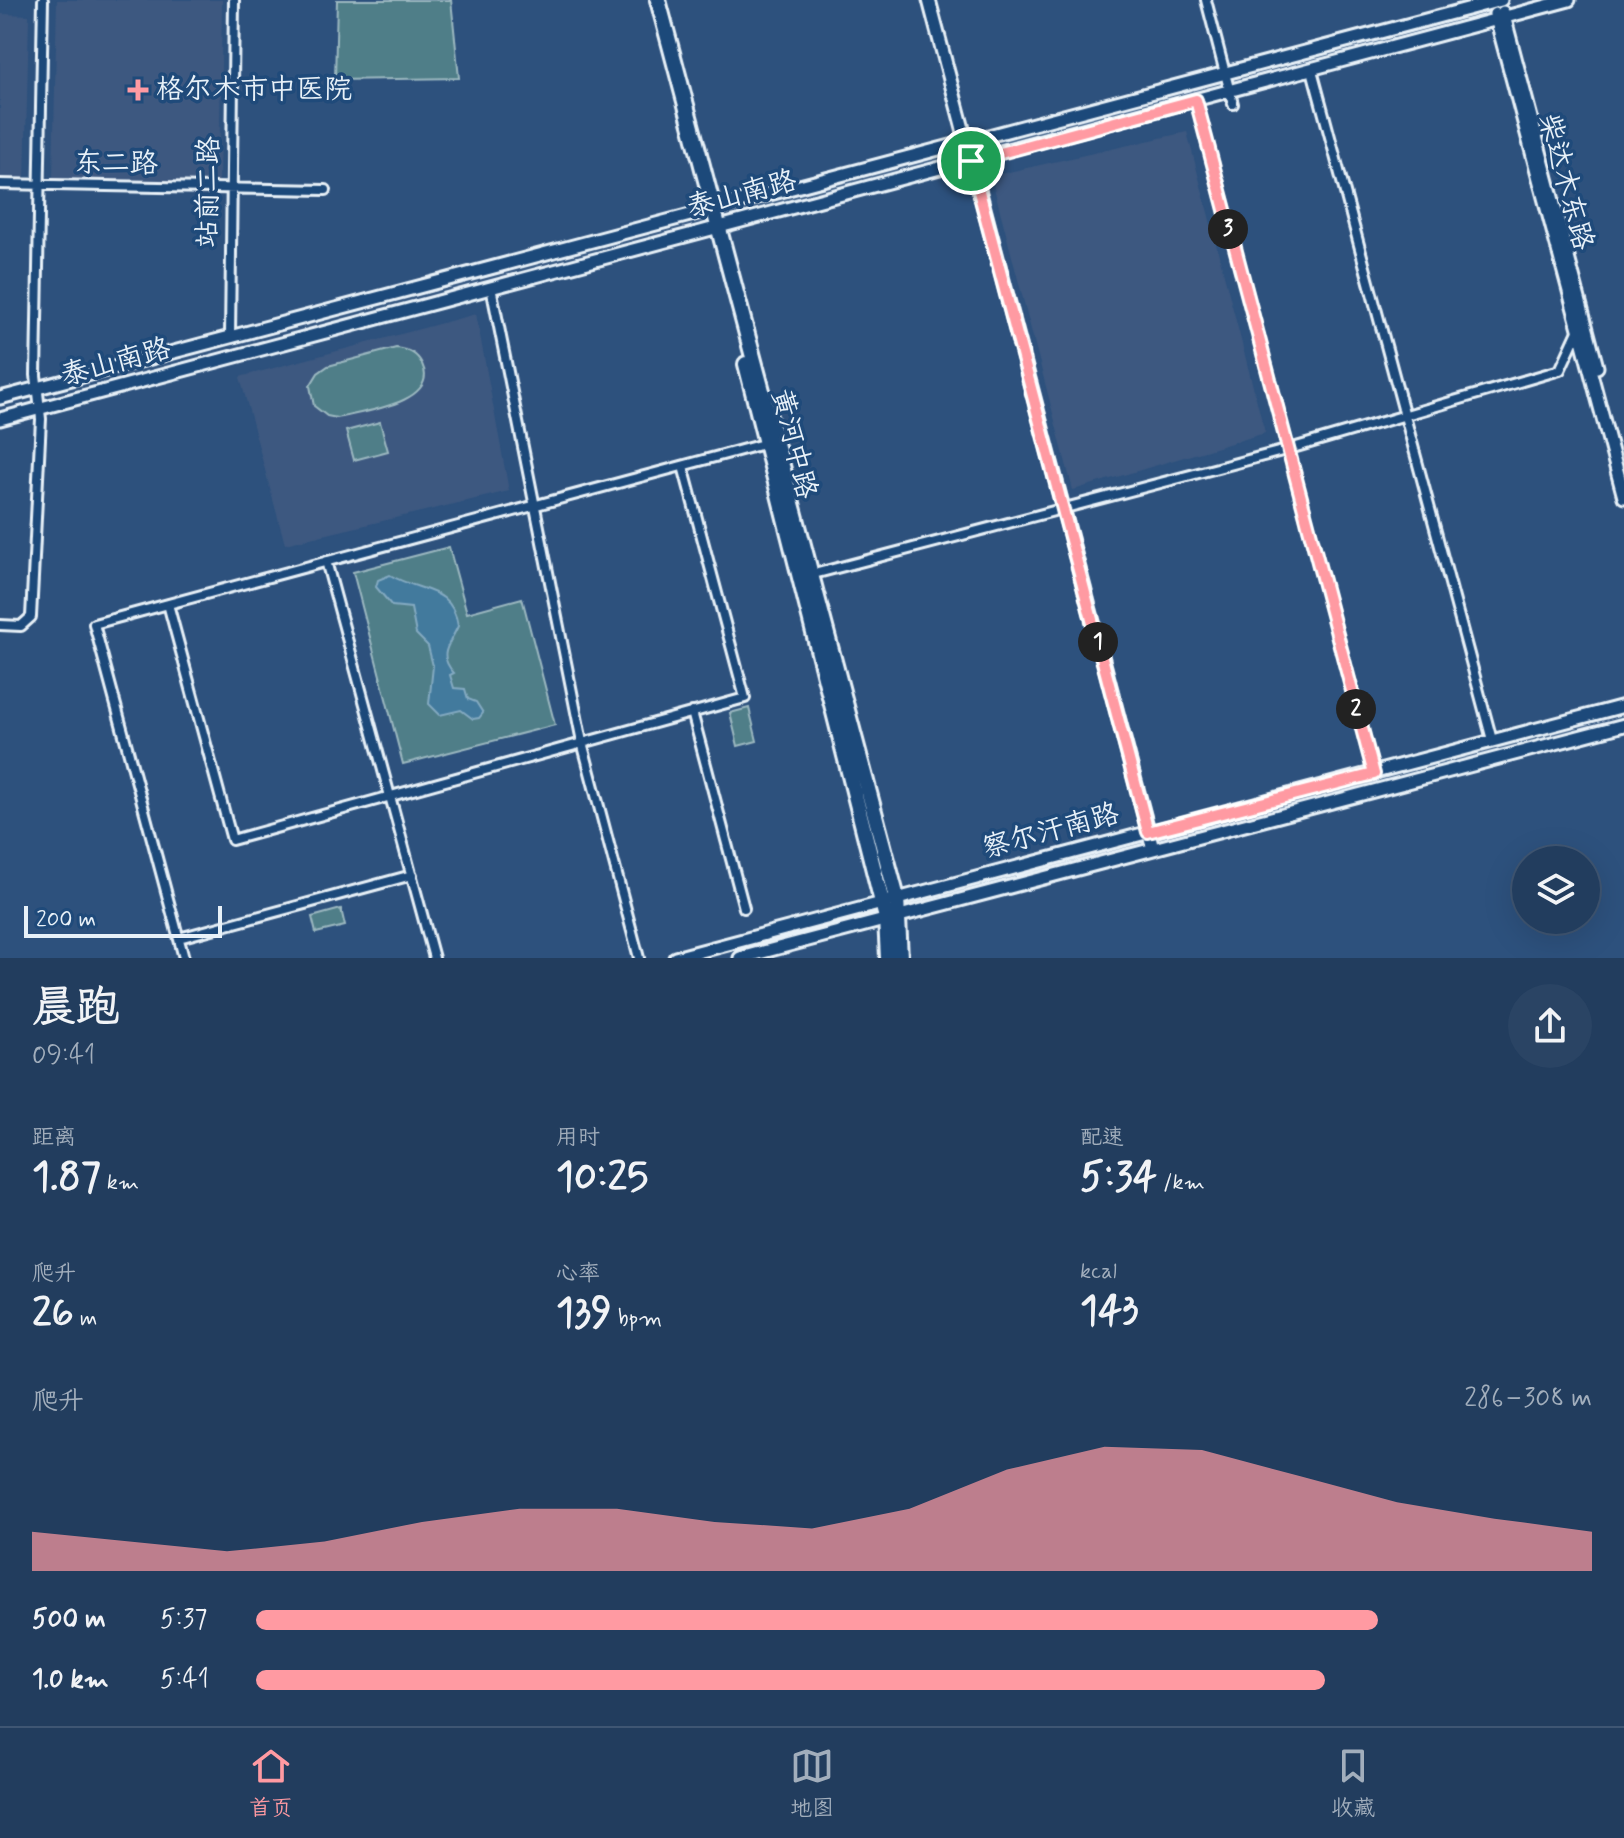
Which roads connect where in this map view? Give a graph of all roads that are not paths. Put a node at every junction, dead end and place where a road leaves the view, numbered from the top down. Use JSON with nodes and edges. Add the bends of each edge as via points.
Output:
{"nodes":[{"id":1,"x":43,"y":0,"type":"edge"},
{"id":2,"x":234,"y":0,"type":"edge"},
{"id":3,"x":652,"y":0,"type":"edge"},
{"id":4,"x":658,"y":0,"type":"edge"},
{"id":5,"x":929,"y":0,"type":"edge"},
{"id":6,"x":1206,"y":0,"type":"edge"},
{"id":7,"x":1569,"y":0,"type":"edge"},
{"id":8,"x":1497,"y":1,"type":"edge"},
{"id":9,"x":1500,"y":18,"type":"junction"},
{"id":10,"x":1312,"y":70,"type":"junction"},
{"id":11,"x":1225,"y":73,"type":"junction"},
{"id":12,"x":1232,"y":98,"type":"junction"},
{"id":13,"x":1196,"y":100,"type":"junction"},
{"id":14,"x":966,"y":140,"type":"junction"},
{"id":15,"x":971,"y":161,"type":"junction"},
{"id":16,"x":0,"y":184,"type":"edge"},
{"id":17,"x":39,"y":185,"type":"junction"},
{"id":18,"x":231,"y":189,"type":"junction"},
{"id":19,"x":326,"y":190,"type":"dead end"},
{"id":20,"x":711,"y":208,"type":"junction"},
{"id":21,"x":715,"y":227,"type":"junction"},
{"id":22,"x":491,"y":287,"type":"junction"},
{"id":23,"x":1579,"y":328,"type":"junction"},
{"id":24,"x":230,"y":336,"type":"junction"},
{"id":25,"x":37,"y":387,"type":"junction"},
{"id":26,"x":0,"y":398,"type":"edge"},
{"id":27,"x":41,"y":413,"type":"junction"},
{"id":28,"x":1402,"y":416,"type":"junction"},
{"id":29,"x":0,"y":419,"type":"edge"},
{"id":30,"x":767,"y":443,"type":"junction"},
{"id":31,"x":1286,"y":450,"type":"junction"},
{"id":32,"x":683,"y":466,"type":"junction"},
{"id":33,"x":1624,"y":474,"type":"edge"},
{"id":34,"x":1624,"y":497,"type":"edge"},
{"id":35,"x":538,"y":506,"type":"junction"},
{"id":36,"x":1062,"y":509,"type":"junction"},
{"id":37,"x":326,"y":561,"type":"junction"},
{"id":38,"x":806,"y":576,"type":"junction"},
{"id":39,"x":168,"y":604,"type":"junction"},
{"id":40,"x":0,"y":625,"type":"edge"},
{"id":41,"x":1624,"y":706,"type":"edge"},
{"id":42,"x":692,"y":712,"type":"junction"},
{"id":43,"x":1624,"y":725,"type":"edge"},
{"id":44,"x":1492,"y":740,"type":"junction"},
{"id":45,"x":582,"y":742,"type":"junction"},
{"id":46,"x":1374,"y":774,"type":"junction"},
{"id":47,"x":390,"y":796,"type":"junction"},
{"id":48,"x":1148,"y":832,"type":"junction"},
{"id":49,"x":1153,"y":849,"type":"junction"},
{"id":50,"x":412,"y":875,"type":"junction"},
{"id":51,"x":897,"y":898,"type":"junction"},
{"id":52,"x":882,"y":902,"type":"junction"},
{"id":53,"x":744,"y":908,"type":"dead end"},
{"id":54,"x":834,"y":916,"type":"junction"},
{"id":55,"x":893,"y":917,"type":"junction"},
{"id":56,"x":838,"y":931,"type":"junction"},
{"id":57,"x":179,"y":938,"type":"junction"},
{"id":58,"x":184,"y":958,"type":"edge"},
{"id":59,"x":434,"y":958,"type":"edge"},
{"id":60,"x":639,"y":958,"type":"edge"},
{"id":61,"x":675,"y":958,"type":"edge"},
{"id":62,"x":740,"y":958,"type":"edge"},
{"id":63,"x":888,"y":958,"type":"edge"},
{"id":64,"x":900,"y":958,"type":"edge"}],
"edges":[{"from":1,"to":17,"type":"street"},
{"from":2,"to":18,"type":"street","name":"站前二路"},
{"from":3,"to":20,"type":"highway","name":"黄河中路"},
{"from":4,"to":20,"type":"highway","name":"黄河中路"},
{"from":5,"to":14,"type":"street"},
{"from":6,"to":11,"type":"street"},
{"from":7,"to":9,"type":"street","name":"泰山南路"},
{"from":8,"to":9,"type":"street"},
{"from":8,"to":11,"type":"street","name":"泰山南路"},
{"from":9,"to":10,"type":"street","name":"泰山南路"},
{"from":9,"to":23,"type":"street","name":"柴达木东路"},
{"from":9,"to":33,"type":"street","name":"柴达木东路"},
{"from":10,"to":12,"type":"street","name":"泰山南路"},
{"from":10,"to":28,"type":"street"},
{"from":11,"to":12,"type":"street"},
{"from":11,"to":14,"type":"street","name":"泰山南路"},
{"from":12,"to":13,"type":"street","name":"泰山南路"},
{"from":13,"to":15,"type":"street","name":"泰山南路"},
{"from":13,"to":31,"type":"street"},
{"from":14,"to":15,"type":"street"},
{"from":14,"to":20,"type":"street","name":"泰山南路"},
{"from":15,"to":21,"type":"street","name":"泰山南路"},
{"from":15,"to":36,"type":"street"},
{"from":16,"to":17,"type":"street","name":"东二路"},
{"from":17,"to":18,"type":"street","name":"东二路"},
{"from":17,"to":25,"type":"street"},
{"from":18,"to":19,"type":"street","name":"东二路"},
{"from":18,"to":24,"type":"street","name":"站前二路"},
{"from":20,"to":21,"type":"highway","name":"黄河中路"},
{"from":20,"to":24,"type":"street","name":"泰山南路"},
{"from":21,"to":22,"type":"street","name":"泰山南路"},
{"from":21,"to":30,"type":"highway","name":"黄河中路"},
{"from":21,"to":38,"type":"highway","name":"黄河中路"},
{"from":22,"to":27,"type":"street","name":"泰山南路"},
{"from":22,"to":35,"type":"street"},
{"from":23,"to":28,"type":"street","via":[[1560,370]]},
{"from":23,"to":34,"type":"street","name":"柴达木东路"},
{"from":24,"to":25,"type":"street","name":"泰山南路"},
{"from":25,"to":26,"type":"street","name":"泰山南路"},
{"from":25,"to":27,"type":"street"},
{"from":27,"to":29,"type":"street","name":"泰山南路"},
{"from":27,"to":40,"type":"street","via":[[31,617],[21,626]]},
{"from":28,"to":31,"type":"street"},
{"from":28,"to":44,"type":"street"},
{"from":30,"to":32,"type":"street"},
{"from":30,"to":38,"type":"highway","name":"黄河中路"},
{"from":31,"to":36,"type":"street"},
{"from":31,"to":46,"type":"street"},
{"from":32,"to":35,"type":"street"},
{"from":32,"to":42,"type":"street","via":[[745,698]]},
{"from":35,"to":37,"type":"street"},
{"from":35,"to":45,"type":"street"},
{"from":36,"to":38,"type":"street"},
{"from":36,"to":48,"type":"street"},
{"from":37,"to":39,"type":"street"},
{"from":37,"to":47,"type":"street"},
{"from":38,"to":51,"type":"highway","name":"黄河中路"},
{"from":38,"to":52,"type":"highway","name":"黄河中路"},
{"from":39,"to":47,"type":"street","via":[[232,840]]},
{"from":39,"to":57,"type":"street","via":[[94,624]]},
{"from":41,"to":44,"type":"street","name":"察尔汗南路"},
{"from":42,"to":45,"type":"street"},
{"from":42,"to":53,"type":"street"},
{"from":43,"to":49,"type":"street","name":"察尔汗南路"},
{"from":44,"to":46,"type":"street","name":"察尔汗南路"},
{"from":45,"to":47,"type":"street"},
{"from":45,"to":60,"type":"street"},
{"from":46,"to":48,"type":"street","name":"察尔汗南路"},
{"from":47,"to":50,"type":"street"},
{"from":48,"to":49,"type":"street"},
{"from":48,"to":51,"type":"street","name":"察尔汗南路"},
{"from":49,"to":55,"type":"street","name":"察尔汗南路"},
{"from":50,"to":57,"type":"street"},
{"from":50,"to":59,"type":"street"},
{"from":51,"to":52,"type":"street","name":"察尔汗南路"},
{"from":51,"to":55,"type":"highway","name":"黄河中路"},
{"from":52,"to":54,"type":"street","name":"察尔汗南路"},
{"from":52,"to":55,"type":"highway","name":"黄河中路"},
{"from":54,"to":56,"type":"street"},
{"from":54,"to":61,"type":"street","name":"察尔汗南路"},
{"from":55,"to":56,"type":"street","name":"察尔汗南路"},
{"from":55,"to":63,"type":"highway"},
{"from":55,"to":64,"type":"highway"},
{"from":56,"to":62,"type":"street","name":"察尔汗南路"},
{"from":57,"to":58,"type":"street"}]}
